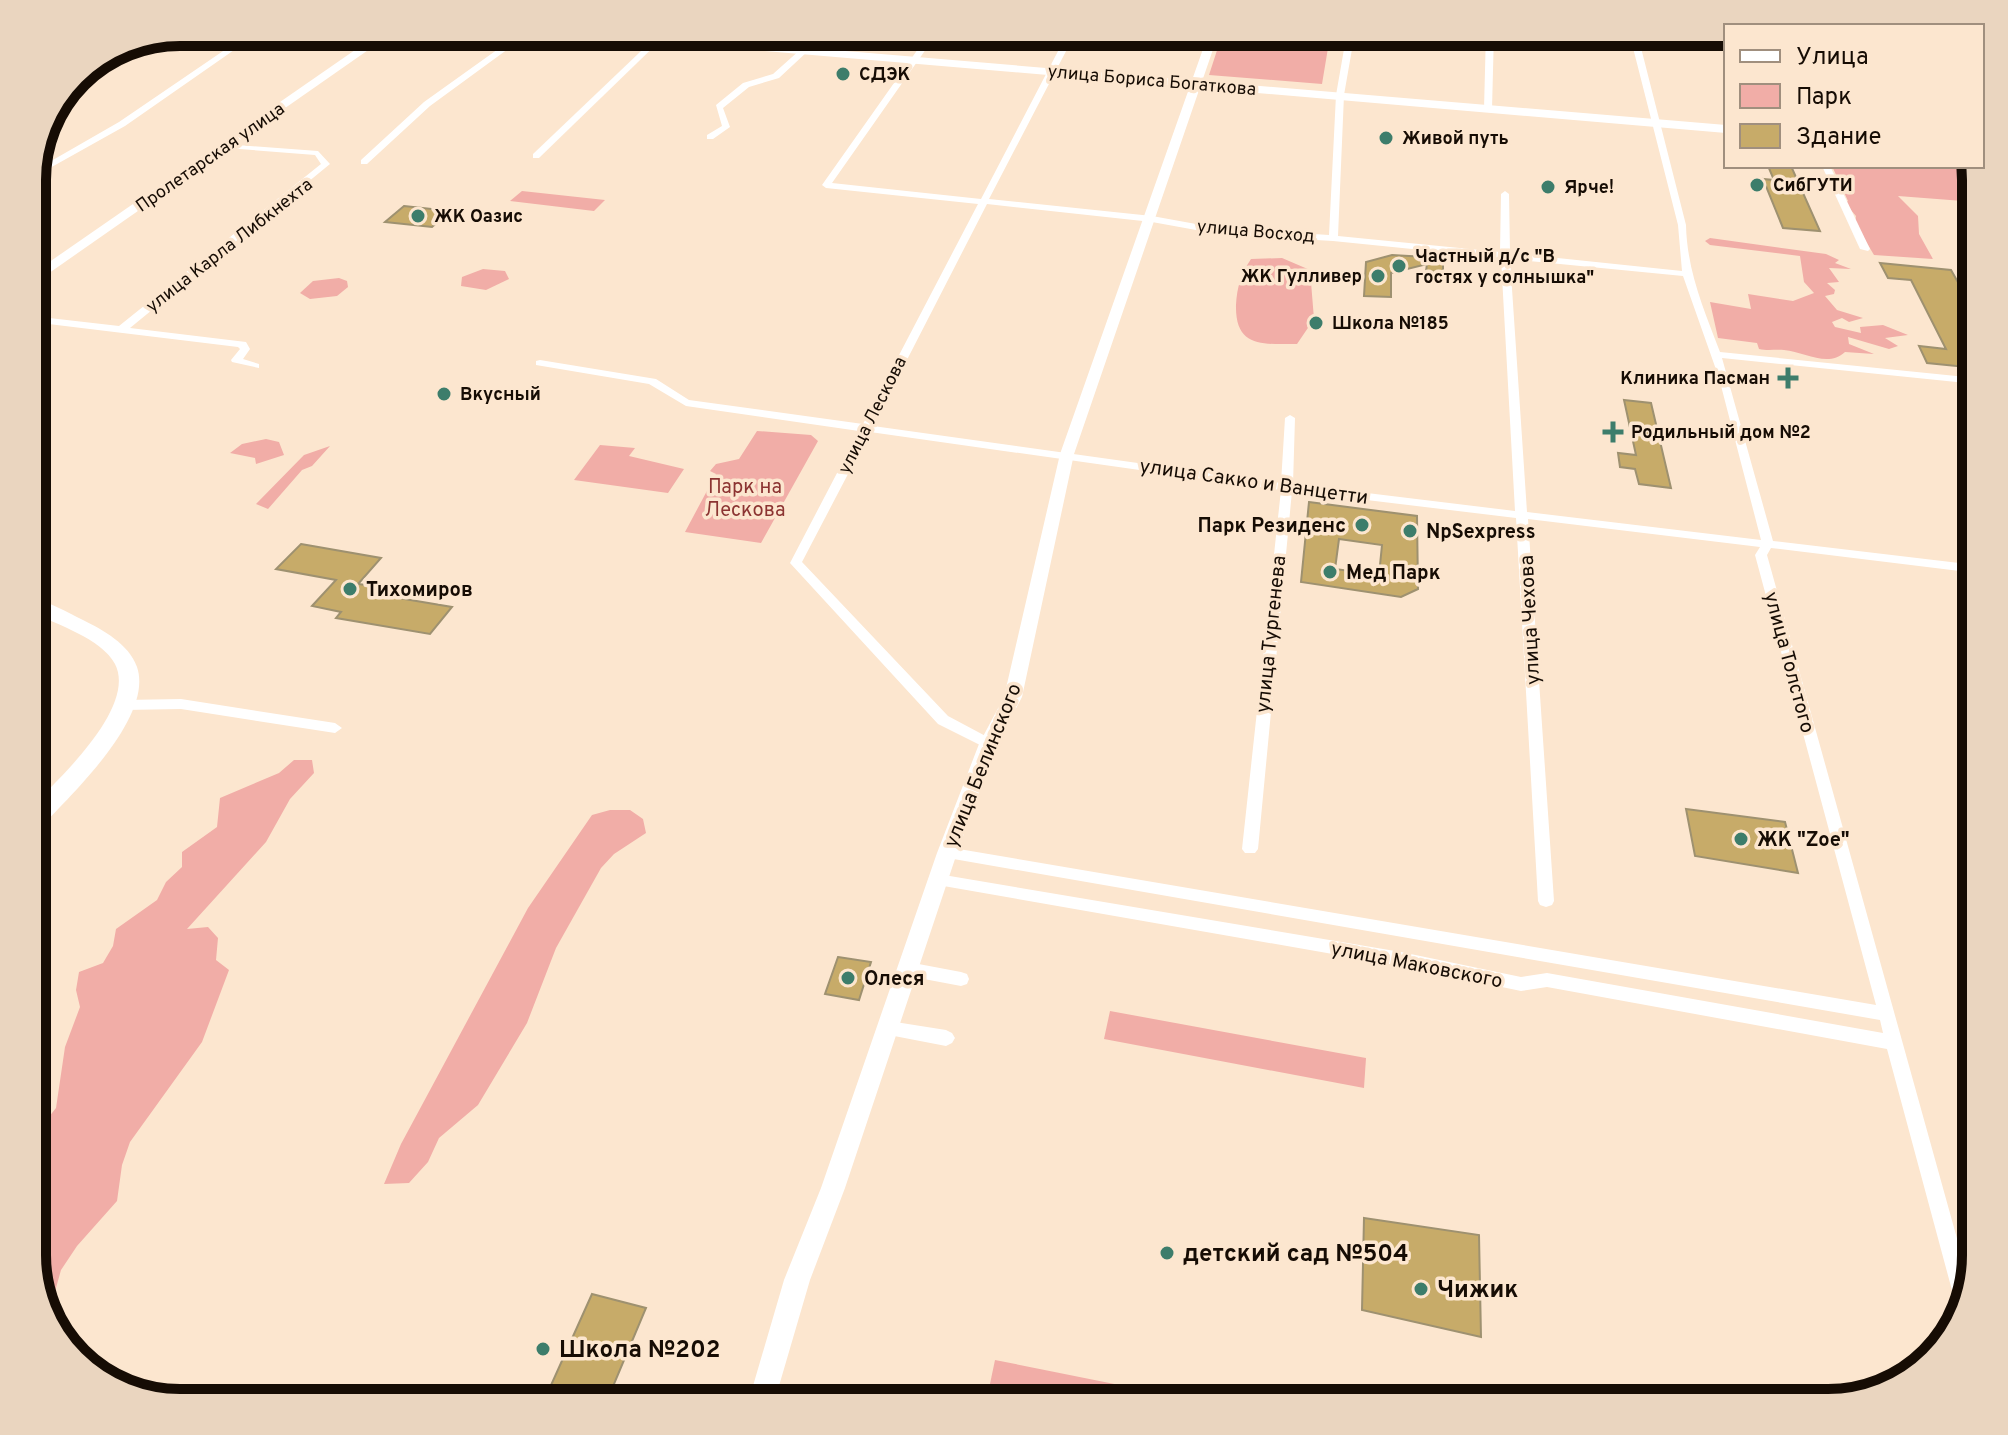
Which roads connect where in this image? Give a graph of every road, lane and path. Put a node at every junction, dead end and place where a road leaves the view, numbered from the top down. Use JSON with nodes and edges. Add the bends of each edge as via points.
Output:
{"nodes":[{"id":1,"x":236,"y":46,"type":"edge"},
{"id":2,"x":368,"y":46,"type":"edge"},
{"id":3,"x":508,"y":46,"type":"edge"},
{"id":4,"x":650,"y":46,"type":"edge"},
{"id":5,"x":754,"y":46,"type":"edge"},
{"id":6,"x":782,"y":46,"type":"edge"},
{"id":7,"x":924,"y":46,"type":"edge"},
{"id":8,"x":1064,"y":46,"type":"edge"},
{"id":9,"x":1208,"y":46,"type":"edge"},
{"id":10,"x":1349,"y":46,"type":"edge"},
{"id":11,"x":1490,"y":46,"type":"edge"},
{"id":12,"x":1637,"y":46,"type":"edge"},
{"id":13,"x":779,"y":49,"type":"junction"},
{"id":14,"x":804,"y":51,"type":"junction"},
{"id":15,"x":913,"y":60,"type":"junction"},
{"id":16,"x":1051,"y":71,"type":"junction"},
{"id":17,"x":1198,"y":84,"type":"junction"},
{"id":18,"x":1340,"y":95,"type":"junction"},
{"id":19,"x":1488,"y":109,"type":"junction"},
{"id":20,"x":1657,"y":124,"type":"junction"},
{"id":21,"x":1724,"y":129,"type":"edge"},
{"id":22,"x":710,"y":137,"type":"dead end"},
{"id":23,"x":227,"y":146,"type":"junction"},
{"id":24,"x":536,"y":156,"type":"dead end"},
{"id":25,"x":364,"y":162,"type":"dead end"},
{"id":26,"x":47,"y":167,"type":"edge"},
{"id":27,"x":1827,"y":168,"type":"edge"},
{"id":28,"x":1505,"y":194,"type":"dead end"},
{"id":29,"x":983,"y":203,"type":"junction"},
{"id":30,"x":1152,"y":219,"type":"junction"},
{"id":31,"x":1333,"y":238,"type":"junction"},
{"id":32,"x":1865,"y":249,"type":"dead end"},
{"id":33,"x":1505,"y":255,"type":"junction"},
{"id":34,"x":46,"y":271,"type":"edge"},
{"id":35,"x":1687,"y":274,"type":"junction"},
{"id":36,"x":46,"y":321,"type":"edge"},
{"id":37,"x":121,"y":330,"type":"junction"},
{"id":38,"x":1714,"y":354,"type":"junction"},
{"id":39,"x":540,"y":363,"type":"dead end"},
{"id":40,"x":255,"y":366,"type":"dead end"},
{"id":41,"x":1962,"y":380,"type":"edge"},
{"id":42,"x":1290,"y":418,"type":"dead end"},
{"id":43,"x":864,"y":428,"type":"junction"},
{"id":44,"x":1067,"y":454,"type":"junction"},
{"id":45,"x":1287,"y":487,"type":"junction"},
{"id":46,"x":1524,"y":517,"type":"junction"},
{"id":47,"x":1768,"y":544,"type":"junction"},
{"id":48,"x":1962,"y":567,"type":"edge"},
{"id":49,"x":46,"y":611,"type":"edge"},
{"id":50,"x":125,"y":700,"type":"junction"},
{"id":51,"x":335,"y":728,"type":"dead end"},
{"id":52,"x":988,"y":744,"type":"junction"},
{"id":53,"x":46,"y":806,"type":"edge"},
{"id":54,"x":1250,"y":849,"type":"dead end"},
{"id":55,"x":947,"y":853,"type":"junction"},
{"id":56,"x":938,"y":880,"type":"junction"},
{"id":57,"x":1546,"y":901,"type":"dead end"},
{"id":58,"x":908,"y":969,"type":"junction"},
{"id":59,"x":961,"y":979,"type":"dead end"},
{"id":60,"x":1886,"y":1014,"type":"junction"},
{"id":61,"x":889,"y":1028,"type":"junction"},
{"id":62,"x":946,"y":1038,"type":"dead end"},
{"id":63,"x":1895,"y":1043,"type":"junction"},
{"id":64,"x":1959,"y":1280,"type":"edge"},
{"id":65,"x":765,"y":1389,"type":"edge"}],
"edges":[{"from":1,"to":26,"type":"street","via":[[122,124]]},
{"from":2,"to":23,"type":"main road","name":"Пролетарская улица"},
{"from":3,"to":25,"type":"street","via":[[427,104]]},
{"from":4,"to":24,"type":"street"},
{"from":5,"to":13,"type":"main road","name":"улица Бориса Богаткова"},
{"from":6,"to":13,"type":"street"},
{"from":7,"to":15,"type":"street"},
{"from":8,"to":16,"type":"street","name":"улица Лескова"},
{"from":9,"to":17,"type":"street","name":"улица Белинского"},
{"from":10,"to":18,"type":"street"},
{"from":11,"to":19,"type":"street"},
{"from":12,"to":20,"type":"street","name":"улица Толстого"},
{"from":13,"to":14,"type":"main road","name":"улица Бориса Богаткова"},
{"from":14,"to":15,"type":"main road","name":"улица Бориса Богаткова"},
{"from":14,"to":22,"type":"street","via":[[776,76],[746,85],[719,107],[726,127]]},
{"from":15,"to":16,"type":"main road","name":"улица Бориса Богаткова"},
{"from":15,"to":29,"type":"street","name":"улица Восход","via":[[826,185]]},
{"from":16,"to":17,"type":"main road","name":"улица Бориса Богаткова"},
{"from":16,"to":29,"type":"street","name":"улица Лескова"},
{"from":17,"to":18,"type":"main road","name":"улица Бориса Богаткова"},
{"from":17,"to":30,"type":"street","name":"улица Белинского"},
{"from":18,"to":19,"type":"main road","name":"улица Бориса Богаткова"},
{"from":18,"to":31,"type":"street"},
{"from":19,"to":20,"type":"main road","name":"улица Бориса Богаткова"},
{"from":20,"to":21,"type":"main road","name":"улица Бориса Богаткова"},
{"from":20,"to":35,"type":"street","name":"улица Толстого","via":[[1682,225]]},
{"from":23,"to":34,"type":"main road","name":"Пролетарская улица"},
{"from":23,"to":37,"type":"street","name":"улица Карла Либкнехта","via":[[318,153],[326,164]]},
{"from":27,"to":32,"type":"street"},
{"from":28,"to":33,"type":"street","name":"улица Чехова"},
{"from":29,"to":30,"type":"street","name":"улица Восход"},
{"from":29,"to":43,"type":"street","name":"улица Лескова"},
{"from":30,"to":31,"type":"street","name":"улица Восход","via":[[1218,231]]},
{"from":30,"to":44,"type":"street","name":"улица Белинского"},
{"from":31,"to":33,"type":"street","name":"улица Восход"},
{"from":33,"to":35,"type":"street","name":"улица Восход"},
{"from":33,"to":46,"type":"street","name":"улица Чехова"},
{"from":35,"to":38,"type":"street","name":"улица Толстого"},
{"from":36,"to":37,"type":"street"},
{"from":37,"to":40,"type":"street","via":[[242,344],[245,349],[236,360]]},
{"from":38,"to":41,"type":"street"},
{"from":38,"to":47,"type":"street","name":"улица Толстого"},
{"from":39,"to":43,"type":"street","name":"улица Сакко и Ванцетти","via":[[652,381],[686,403]]},
{"from":42,"to":45,"type":"street","name":"улица Тургенева"},
{"from":43,"to":44,"type":"street","name":"улица Сакко и Ванцетти"},
{"from":43,"to":52,"type":"street","name":"улица Лескова","via":[[796,563],[943,720]]},
{"from":44,"to":45,"type":"street","name":"улица Сакко и Ванцетти"},
{"from":44,"to":52,"type":"street","name":"улица Белинского","via":[[1013,697]]},
{"from":45,"to":46,"type":"street","name":"улица Сакко и Ванцетти"},
{"from":45,"to":54,"type":"street","name":"улица Тургенева"},
{"from":46,"to":47,"type":"street","name":"улица Сакко и Ванцетти"},
{"from":46,"to":57,"type":"street","name":"улица Чехова"},
{"from":47,"to":48,"type":"street","name":"улица Сакко и Ванцетти"},
{"from":47,"to":60,"type":"street","name":"улица Толстого","via":[[1760,552]]},
{"from":49,"to":50,"type":"main road","via":[[104,642],[126,664],[130,681]]},
{"from":50,"to":51,"type":"street"},
{"from":50,"to":53,"type":"main road","via":[[102,742]]},
{"from":52,"to":55,"type":"street","name":"улица Белинского"},
{"from":55,"to":56,"type":"street","name":"улица Белинского"},
{"from":55,"to":60,"type":"street"},
{"from":56,"to":58,"type":"street","name":"улица Белинского"},
{"from":56,"to":63,"type":"street","name":"улица Маковского","via":[[1521,984],[1547,980]]},
{"from":58,"to":59,"type":"street"},
{"from":58,"to":61,"type":"street","name":"улица Белинского"},
{"from":60,"to":63,"type":"street","name":"улица Толстого"},
{"from":61,"to":62,"type":"street"},
{"from":61,"to":65,"type":"street","name":"улица Белинского","via":[[797,1280]]},
{"from":63,"to":64,"type":"street","name":"улица Толстого"}]}
